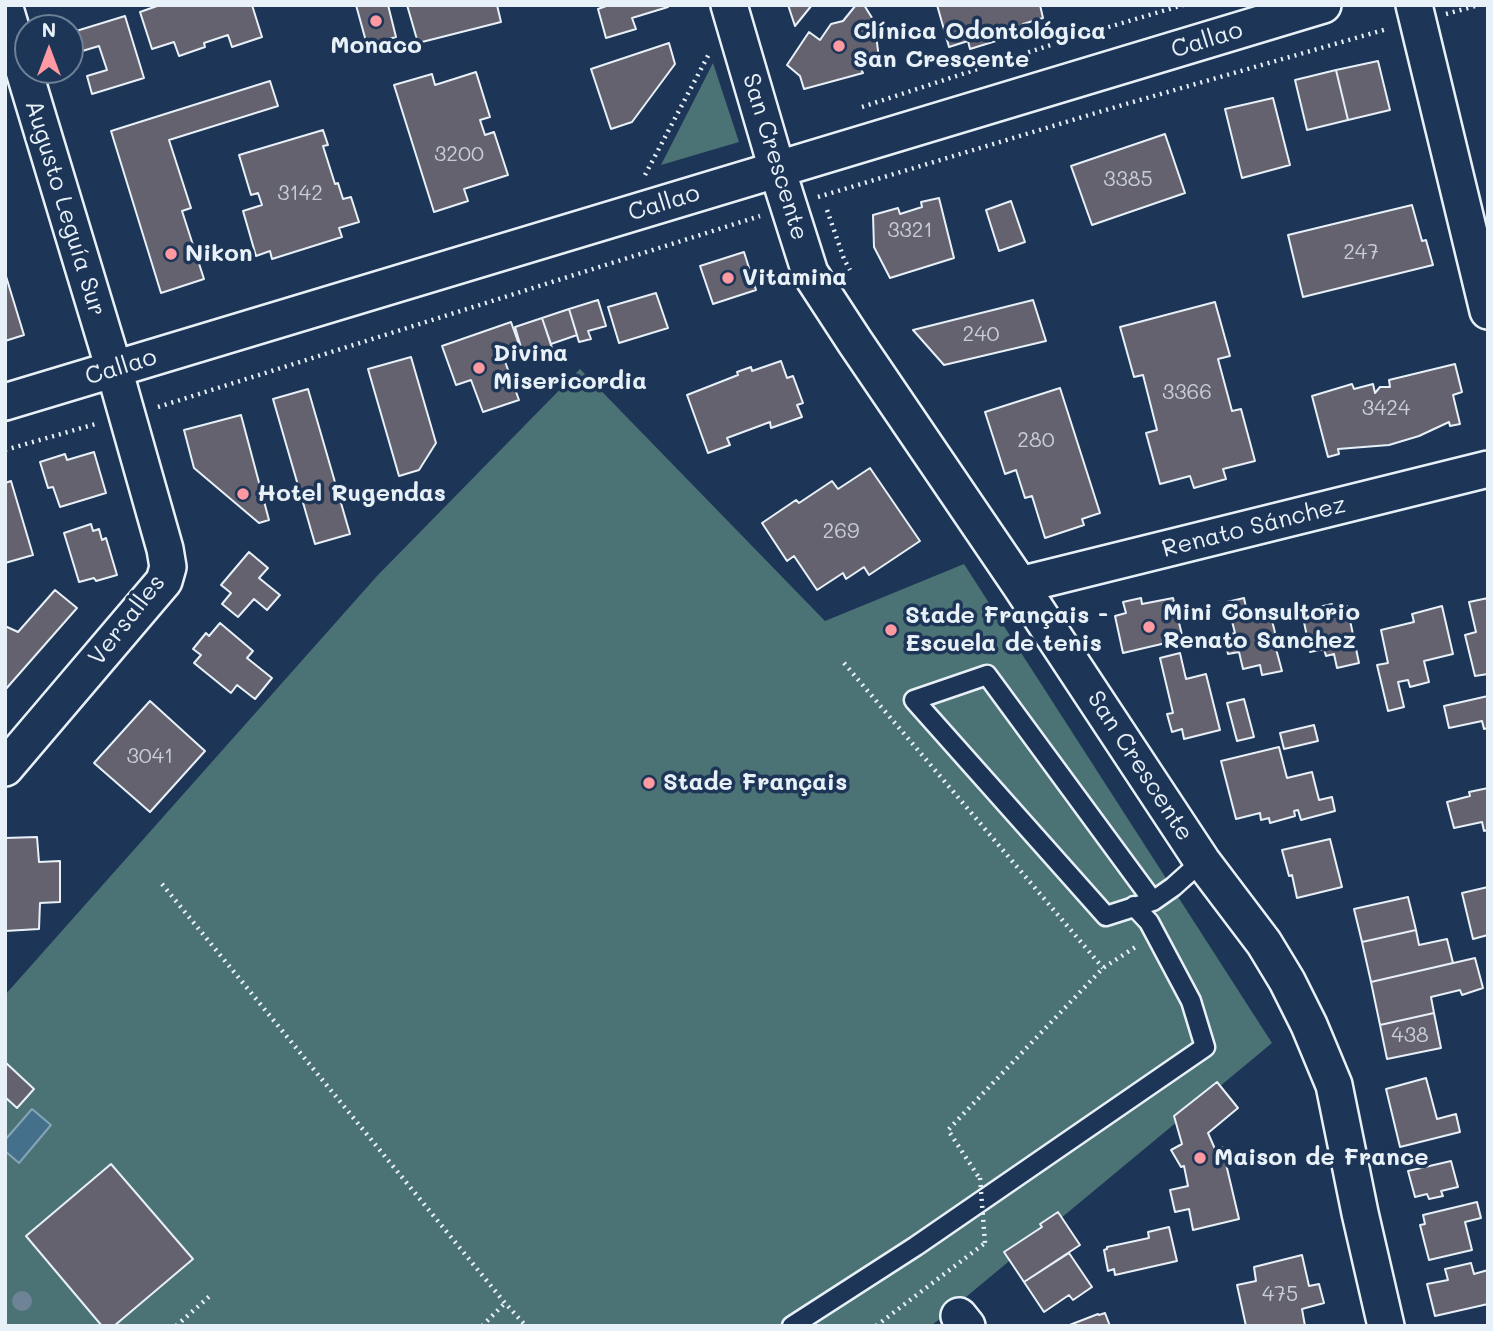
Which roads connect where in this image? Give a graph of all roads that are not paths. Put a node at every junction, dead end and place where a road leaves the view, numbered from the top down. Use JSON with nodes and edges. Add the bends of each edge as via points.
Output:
{"nodes":[{"id":1,"x":729,"y":5,"type":"edge"},
{"id":2,"x":1323,"y":5,"type":"edge"},
{"id":3,"x":5,"y":8,"type":"edge"},
{"id":4,"x":1416,"y":13,"type":"edge"},
{"id":5,"x":777,"y":169,"type":"junction"},
{"id":6,"x":1488,"y":311,"type":"edge"},
{"id":7,"x":101,"y":373,"type":"junction"},
{"id":8,"x":5,"y":402,"type":"edge"},
{"id":9,"x":1488,"y":469,"type":"edge"},
{"id":10,"x":1020,"y":585,"type":"junction"},
{"id":11,"x":6,"y":765,"type":"edge"},
{"id":12,"x":1202,"y":861,"type":"junction"},
{"id":13,"x":1153,"y":901,"type":"junction"},
{"id":14,"x":1133,"y":906,"type":"junction"},
{"id":15,"x":792,"y":1326,"type":"edge"},
{"id":16,"x":1386,"y":1326,"type":"edge"}],
"edges":[{"from":1,"to":5,"type":"street","name":"San Crescente"},
{"from":2,"to":5,"type":"street","name":"Callao"},
{"from":3,"to":7,"type":"street","name":"Augusto Leguía Sur"},
{"from":4,"to":6,"type":"street"},
{"from":5,"to":7,"type":"street","name":"Callao"},
{"from":5,"to":10,"type":"street","name":"San Crescente","via":[[810,273]]},
{"from":7,"to":8,"type":"street","name":"Callao"},
{"from":7,"to":11,"type":"street","name":"Versalles","via":[[127,415],[168,567],[164,581]]},
{"from":9,"to":10,"type":"street","name":"Renato Sánchez"},
{"from":10,"to":12,"type":"street","name":"San Crescente"},
{"from":12,"to":13,"type":"lane"},
{"from":12,"to":16,"type":"street","name":"San Crescente","via":[[1264,943],[1334,1085]]},
{"from":13,"to":14,"type":"lane"},
{"from":13,"to":14,"type":"lane","via":[[987,675],[914,700],[1106,916]]},
{"from":14,"to":15,"type":"lane","via":[[1149,922],[1191,1001],[1205,1047]]}]}
